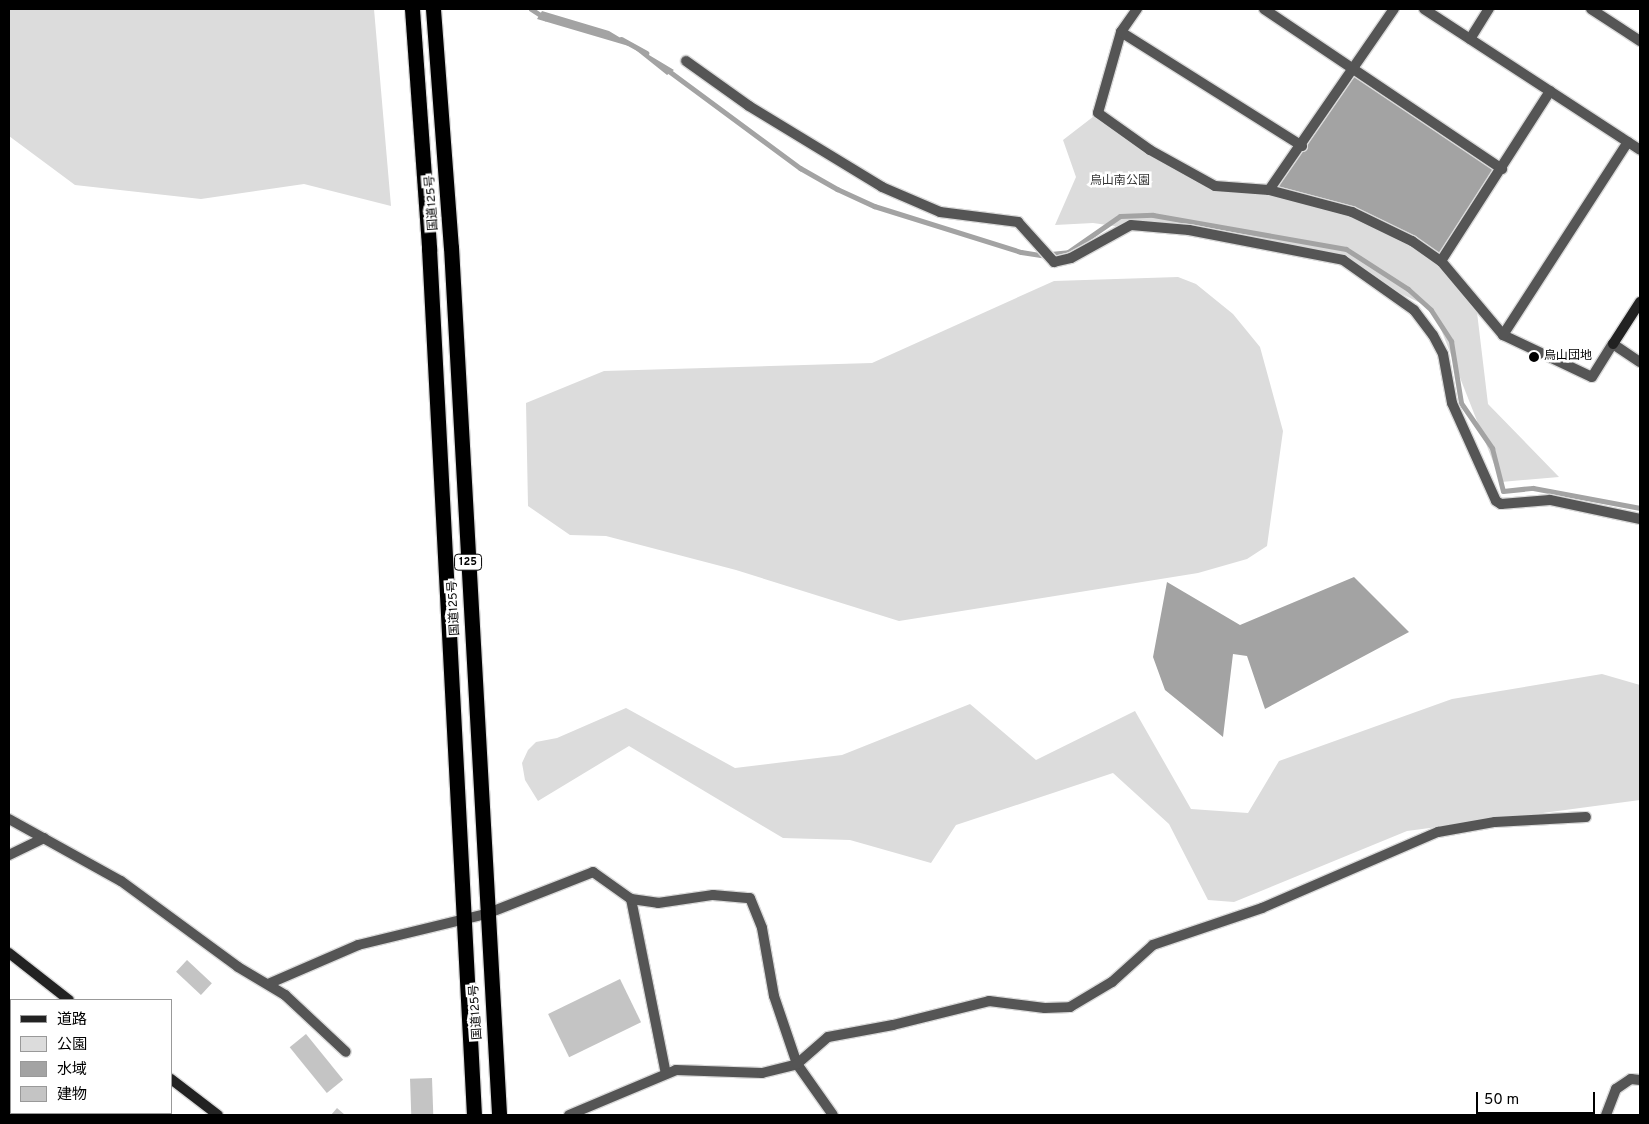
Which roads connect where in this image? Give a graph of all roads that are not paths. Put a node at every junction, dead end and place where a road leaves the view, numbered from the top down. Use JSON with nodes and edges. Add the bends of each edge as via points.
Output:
{"nodes":[{"id":1,"x":412,"y":9,"type":"edge"},
{"id":2,"x":433,"y":9,"type":"edge"},
{"id":3,"x":1137,"y":9,"type":"edge"},
{"id":4,"x":1264,"y":9,"type":"edge"},
{"id":5,"x":1394,"y":9,"type":"edge"},
{"id":6,"x":1424,"y":9,"type":"edge"},
{"id":7,"x":1489,"y":9,"type":"edge"},
{"id":8,"x":1591,"y":9,"type":"edge"},
{"id":9,"x":1122,"y":32,"type":"junction"},
{"id":10,"x":1470,"y":39,"type":"junction"},
{"id":11,"x":1640,"y":41,"type":"edge"},
{"id":12,"x":686,"y":61,"type":"dead end"},
{"id":13,"x":1354,"y":68,"type":"junction"},
{"id":14,"x":1550,"y":91,"type":"junction"},
{"id":15,"x":1628,"y":142,"type":"junction"},
{"id":16,"x":1302,"y":146,"type":"junction"},
{"id":17,"x":1640,"y":150,"type":"edge"},
{"id":18,"x":1502,"y":169,"type":"junction"},
{"id":19,"x":1269,"y":190,"type":"junction"},
{"id":20,"x":1442,"y":261,"type":"junction"},
{"id":21,"x":1640,"y":302,"type":"edge"},
{"id":22,"x":1503,"y":335,"type":"junction"},
{"id":23,"x":1613,"y":344,"type":"junction"},
{"id":24,"x":1640,"y":362,"type":"edge"},
{"id":25,"x":1640,"y":519,"type":"edge"},
{"id":26,"x":1586,"y":817,"type":"dead end"},
{"id":27,"x":9,"y":819,"type":"edge"},
{"id":28,"x":44,"y":838,"type":"junction"},
{"id":29,"x":9,"y":855,"type":"edge"},
{"id":30,"x":632,"y":900,"type":"junction"},
{"id":31,"x":486,"y":914,"type":"junction"},
{"id":32,"x":465,"y":918,"type":"junction"},
{"id":33,"x":9,"y":953,"type":"edge"},
{"id":34,"x":268,"y":984,"type":"junction"},
{"id":35,"x":68,"y":999,"type":"edge"},
{"id":36,"x":346,"y":1052,"type":"dead end"},
{"id":37,"x":797,"y":1064,"type":"junction"},
{"id":38,"x":666,"y":1074,"type":"junction"},
{"id":39,"x":172,"y":1080,"type":"edge"},
{"id":40,"x":1640,"y":1080,"type":"edge"},
{"id":41,"x":587,"y":1112,"type":"edge"},
{"id":42,"x":218,"y":1115,"type":"edge"},
{"id":43,"x":474,"y":1115,"type":"edge"},
{"id":44,"x":499,"y":1115,"type":"edge"},
{"id":45,"x":569,"y":1115,"type":"edge"},
{"id":46,"x":833,"y":1115,"type":"edge"},
{"id":47,"x":1606,"y":1115,"type":"edge"}],
"edges":[{"from":1,"to":32,"type":"highway","name":"国道125号","number":"125","via":[[429,248]]},
{"from":2,"to":31,"type":"highway","name":"国道125号","number":"125","via":[[452,247]]},
{"from":3,"to":9,"type":"street"},
{"from":4,"to":13,"type":"street"},
{"from":5,"to":13,"type":"street"},
{"from":6,"to":10,"type":"street"},
{"from":7,"to":10,"type":"street"},
{"from":8,"to":11,"type":"street"},
{"from":9,"to":16,"type":"street"},
{"from":9,"to":19,"type":"street","via":[[1098,113],[1150,150],[1215,186]]},
{"from":10,"to":14,"type":"street"},
{"from":12,"to":25,"type":"street","via":[[749,106],[882,187],[940,212],[1018,222],[1054,262],[1071,258],[1131,225],[1189,230],[1343,260],[1414,310],[1433,335],[1443,354],[1452,403],[1496,501],[1501,504],[1550,500]]},
{"from":13,"to":16,"type":"street"},
{"from":13,"to":18,"type":"street"},
{"from":14,"to":15,"type":"street"},
{"from":14,"to":18,"type":"street"},
{"from":15,"to":17,"type":"street"},
{"from":15,"to":22,"type":"street"},
{"from":16,"to":19,"type":"street"},
{"from":18,"to":20,"type":"street"},
{"from":19,"to":20,"type":"street","via":[[1352,212],[1412,241]]},
{"from":20,"to":22,"type":"street"},
{"from":21,"to":23,"type":"main road"},
{"from":22,"to":23,"type":"street","via":[[1592,377]]},
{"from":23,"to":24,"type":"street"},
{"from":26,"to":37,"type":"street","via":[[1495,822],[1438,832],[1262,908],[1153,945],[1112,982],[1070,1007],[1045,1008],[989,1001],[828,1037]]},
{"from":27,"to":28,"type":"street"},
{"from":28,"to":29,"type":"street"},
{"from":28,"to":34,"type":"street","via":[[121,881],[238,967]]},
{"from":30,"to":31,"type":"street","via":[[593,872]]},
{"from":30,"to":37,"type":"street","via":[[658,903],[713,895],[750,898],[762,928],[774,996]]},
{"from":30,"to":38,"type":"street"},
{"from":31,"to":32,"type":"street"},
{"from":31,"to":44,"type":"highway","name":"国道125号","number":"125"},
{"from":32,"to":34,"type":"street","via":[[358,945]]},
{"from":32,"to":43,"type":"highway","name":"国道125号","number":"125"},
{"from":33,"to":35,"type":"main road"},
{"from":34,"to":36,"type":"street"},
{"from":37,"to":38,"type":"street","via":[[762,1073],[676,1070]]},
{"from":37,"to":46,"type":"street"},
{"from":38,"to":41,"type":"street"},
{"from":39,"to":42,"type":"main road"},
{"from":40,"to":47,"type":"street","via":[[1631,1079],[1616,1089]]},
{"from":41,"to":45,"type":"street"}]}
